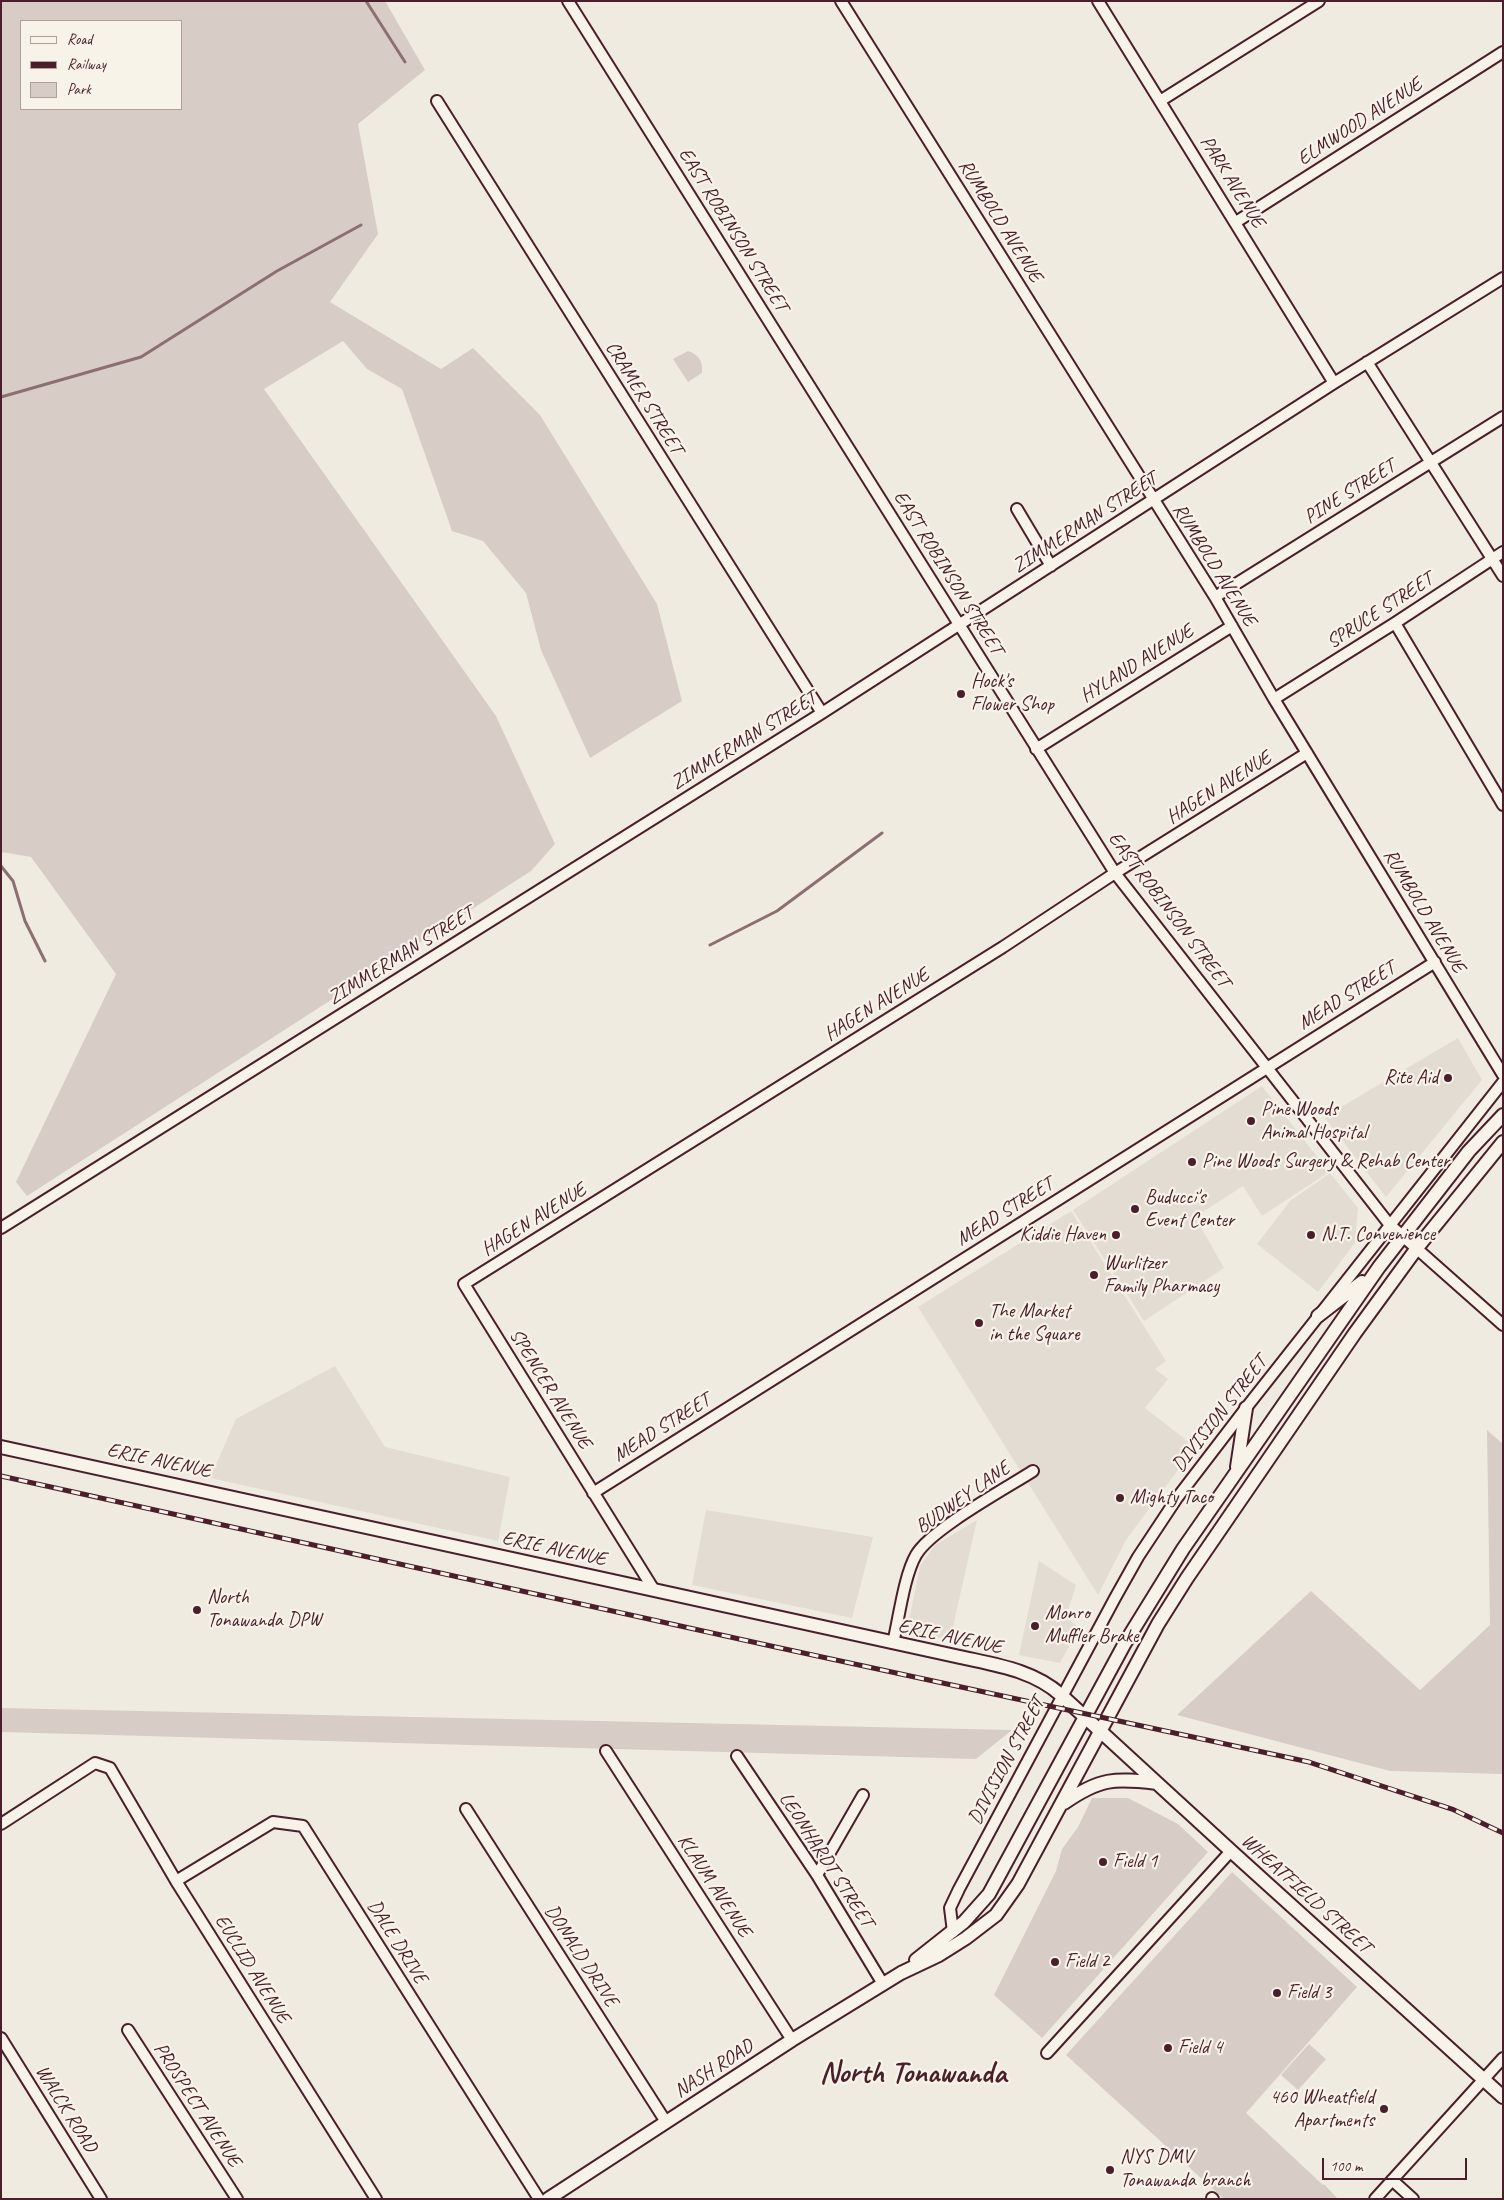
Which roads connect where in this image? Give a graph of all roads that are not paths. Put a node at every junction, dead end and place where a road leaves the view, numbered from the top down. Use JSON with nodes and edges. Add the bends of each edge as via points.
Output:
{"nodes":[{"id":1,"x":568,"y":1,"type":"edge"},
{"id":2,"x":841,"y":1,"type":"edge"},
{"id":3,"x":1098,"y":1,"type":"edge"},
{"id":4,"x":1319,"y":1,"type":"edge"},
{"id":5,"x":1503,"y":52,"type":"edge"},
{"id":6,"x":1160,"y":101,"type":"junction"},
{"id":7,"x":437,"y":102,"type":"dead end"},
{"id":8,"x":1236,"y":222,"type":"junction"},
{"id":9,"x":1503,"y":278,"type":"edge"},
{"id":10,"x":1367,"y":362,"type":"junction"},
{"id":11,"x":1334,"y":383,"type":"junction"},
{"id":12,"x":1503,"y":417,"type":"edge"},
{"id":13,"x":1431,"y":462,"type":"junction"},
{"id":14,"x":1154,"y":500,"type":"junction"},
{"id":15,"x":1017,"y":509,"type":"dead end"},
{"id":16,"x":1503,"y":552,"type":"edge"},
{"id":17,"x":1492,"y":559,"type":"junction"},
{"id":18,"x":1051,"y":566,"type":"junction"},
{"id":19,"x":1503,"y":576,"type":"edge"},
{"id":20,"x":1215,"y":597,"type":"junction"},
{"id":21,"x":1395,"y":623,"type":"junction"},
{"id":22,"x":960,"y":624,"type":"junction"},
{"id":23,"x":1232,"y":626,"type":"junction"},
{"id":24,"x":1274,"y":699,"type":"junction"},
{"id":25,"x":822,"y":713,"type":"junction"},
{"id":26,"x":1036,"y":749,"type":"junction"},
{"id":27,"x":1307,"y":753,"type":"junction"},
{"id":28,"x":1503,"y":805,"type":"edge"},
{"id":29,"x":1115,"y":873,"type":"junction"},
{"id":30,"x":1435,"y":962,"type":"junction"},
{"id":31,"x":1266,"y":1067,"type":"junction"},
{"id":32,"x":1503,"y":1075,"type":"edge"},
{"id":33,"x":1503,"y":1082,"type":"edge"},
{"id":34,"x":1503,"y":1115,"type":"edge"},
{"id":35,"x":1503,"y":1142,"type":"edge"},
{"id":36,"x":1389,"y":1224,"type":"junction"},
{"id":37,"x":1,"y":1228,"type":"edge"},
{"id":38,"x":1402,"y":1236,"type":"junction"},
{"id":39,"x":1417,"y":1248,"type":"junction"},
{"id":40,"x":1378,"y":1267,"type":"junction"},
{"id":41,"x":464,"y":1284,"type":"joint"},
{"id":42,"x":1318,"y":1316,"type":"junction"},
{"id":43,"x":1503,"y":1325,"type":"edge"},
{"id":44,"x":1246,"y":1408,"type":"junction"},
{"id":45,"x":1,"y":1447,"type":"edge"},
{"id":46,"x":1033,"y":1471,"type":"dead end"},
{"id":47,"x":1237,"y":1471,"type":"junction"},
{"id":48,"x":593,"y":1493,"type":"junction"},
{"id":49,"x":654,"y":1590,"type":"junction"},
{"id":50,"x":893,"y":1643,"type":"junction"},
{"id":51,"x":1061,"y":1695,"type":"junction"},
{"id":52,"x":1085,"y":1717,"type":"junction"},
{"id":53,"x":1101,"y":1731,"type":"junction"},
{"id":54,"x":606,"y":1750,"type":"dead end"},
{"id":55,"x":737,"y":1756,"type":"dead end"},
{"id":56,"x":1157,"y":1783,"type":"junction"},
{"id":57,"x":863,"y":1795,"type":"dead end"},
{"id":58,"x":1060,"y":1806,"type":"junction"},
{"id":59,"x":466,"y":1809,"type":"dead end"},
{"id":60,"x":1,"y":1824,"type":"edge"},
{"id":61,"x":1231,"y":1851,"type":"junction"},
{"id":62,"x":817,"y":1875,"type":"junction"},
{"id":63,"x":176,"y":1881,"type":"junction"},
{"id":64,"x":953,"y":1932,"type":"junction"},
{"id":65,"x":901,"y":1973,"type":"junction"},
{"id":66,"x":884,"y":1984,"type":"junction"},
{"id":67,"x":128,"y":2030,"type":"dead end"},
{"id":68,"x":1,"y":2038,"type":"edge"},
{"id":69,"x":792,"y":2040,"type":"junction"},
{"id":70,"x":1047,"y":2053,"type":"dead end"},
{"id":71,"x":1503,"y":2058,"type":"edge"},
{"id":72,"x":1483,"y":2079,"type":"junction"},
{"id":73,"x":1503,"y":2097,"type":"edge"},
{"id":74,"x":666,"y":2122,"type":"junction"},
{"id":75,"x":1392,"y":2180,"type":"junction"},
{"id":76,"x":101,"y":2199,"type":"edge"},
{"id":77,"x":237,"y":2199,"type":"edge"},
{"id":78,"x":376,"y":2199,"type":"edge"},
{"id":79,"x":539,"y":2199,"type":"edge"},
{"id":80,"x":548,"y":2199,"type":"edge"},
{"id":81,"x":1375,"y":2199,"type":"edge"},
{"id":82,"x":1413,"y":2199,"type":"edge"}],
"edges":[{"from":1,"to":22,"type":"street","name":"EAST ROBINSON STREET"},
{"from":2,"to":14,"type":"street","name":"RUMBOLD AVENUE"},
{"from":3,"to":6,"type":"street","name":"PARK AVENUE"},
{"from":4,"to":6,"type":"street"},
{"from":5,"to":8,"type":"street","name":"ELMWOOD AVENUE"},
{"from":6,"to":8,"type":"street","name":"PARK AVENUE"},
{"from":7,"to":25,"type":"street","name":"CRAMER STREET"},
{"from":8,"to":11,"type":"street","name":"PARK AVENUE"},
{"from":9,"to":10,"type":"street","name":"ZIMMERMAN STREET"},
{"from":10,"to":11,"type":"street","name":"ZIMMERMAN STREET"},
{"from":10,"to":13,"type":"street"},
{"from":11,"to":14,"type":"street","name":"ZIMMERMAN STREET"},
{"from":12,"to":13,"type":"street","name":"PINE STREET"},
{"from":13,"to":17,"type":"street"},
{"from":13,"to":20,"type":"street","name":"PINE STREET"},
{"from":14,"to":18,"type":"street","name":"ZIMMERMAN STREET"},
{"from":14,"to":20,"type":"street","name":"RUMBOLD AVENUE"},
{"from":15,"to":18,"type":"street"},
{"from":16,"to":17,"type":"street","name":"SPRUCE STREET"},
{"from":17,"to":19,"type":"street"},
{"from":17,"to":21,"type":"street","name":"SPRUCE STREET"},
{"from":18,"to":22,"type":"street","name":"ZIMMERMAN STREET"},
{"from":20,"to":23,"type":"street","name":"RUMBOLD AVENUE"},
{"from":21,"to":24,"type":"street","name":"SPRUCE STREET"},
{"from":21,"to":28,"type":"street"},
{"from":22,"to":25,"type":"street","name":"ZIMMERMAN STREET"},
{"from":22,"to":26,"type":"street","name":"EAST ROBINSON STREET"},
{"from":23,"to":24,"type":"street","name":"RUMBOLD AVENUE"},
{"from":23,"to":26,"type":"street","name":"HYLAND AVENUE"},
{"from":24,"to":27,"type":"street","name":"RUMBOLD AVENUE"},
{"from":25,"to":37,"type":"street","name":"ZIMMERMAN STREET"},
{"from":26,"to":29,"type":"street","name":"EAST ROBINSON STREET"},
{"from":27,"to":29,"type":"street","name":"HAGEN AVENUE"},
{"from":27,"to":30,"type":"street","name":"RUMBOLD AVENUE"},
{"from":29,"to":31,"type":"street","name":"EAST ROBINSON STREET"},
{"from":29,"to":41,"type":"street","name":"HAGEN AVENUE","via":[[1003,947]]},
{"from":30,"to":31,"type":"street","name":"MEAD STREET"},
{"from":30,"to":32,"type":"street","name":"RUMBOLD AVENUE"},
{"from":31,"to":36,"type":"street","name":"EAST ROBINSON STREET"},
{"from":31,"to":48,"type":"street","name":"MEAD STREET"},
{"from":33,"to":36,"type":"street","name":"DIVISION STREET"},
{"from":34,"to":38,"type":"main road","via":[[1469,1151]]},
{"from":35,"to":39,"type":"main road"},
{"from":36,"to":38,"type":"street","name":"EAST ROBINSON STREET"},
{"from":36,"to":42,"type":"street","name":"DIVISION STREET"},
{"from":38,"to":39,"type":"street","name":"EAST ROBINSON STREET"},
{"from":38,"to":40,"type":"main road"},
{"from":39,"to":43,"type":"street","name":"EAST ROBINSON STREET"},
{"from":39,"to":53,"type":"main road","via":[[1187,1578],[1158,1624]]},
{"from":40,"to":42,"type":"main road"},
{"from":40,"to":47,"type":"main road"},
{"from":41,"to":48,"type":"street","name":"SPENCER AVENUE"},
{"from":42,"to":44,"type":"street","name":"DIVISION STREET"},
{"from":44,"to":47,"type":"main road"},
{"from":44,"to":51,"type":"street","name":"DIVISION STREET","via":[[1150,1539]]},
{"from":45,"to":49,"type":"main road","name":"ERIE AVENUE"},
{"from":46,"to":50,"type":"street","name":"BUDWEY LANE","via":[[940,1531],[920,1549],[909,1572]]},
{"from":47,"to":52,"type":"main road","via":[[1152,1598]]},
{"from":48,"to":49,"type":"street","name":"SPENCER AVENUE"},
{"from":49,"to":50,"type":"main road","name":"ERIE AVENUE"},
{"from":50,"to":51,"type":"main road","name":"ERIE AVENUE","via":[[1033,1675]]},
{"from":51,"to":52,"type":"main road","name":"ERIE AVENUE"},
{"from":51,"to":64,"type":"street","name":"DIVISION STREET","via":[[953,1900],[950,1913]]},
{"from":52,"to":53,"type":"main road","name":"WHEATFIELD STREET"},
{"from":52,"to":64,"type":"main road","via":[[996,1882],[977,1909]]},
{"from":53,"to":56,"type":"main road","name":"WHEATFIELD STREET"},
{"from":53,"to":58,"type":"main road"},
{"from":54,"to":69,"type":"street","name":"KLAUM AVENUE"},
{"from":55,"to":62,"type":"street","name":"LEONHARDT STREET"},
{"from":56,"to":58,"type":"main road","via":[[1102,1782]]},
{"from":56,"to":61,"type":"main road","name":"WHEATFIELD STREET"},
{"from":57,"to":62,"type":"street"},
{"from":58,"to":65,"type":"main road","via":[[1018,1884],[996,1915],[939,1955]]},
{"from":59,"to":74,"type":"street","name":"DONALD DRIVE"},
{"from":60,"to":63,"type":"street","name":"EUCLID AVENUE","via":[[95,1763],[110,1768]]},
{"from":61,"to":70,"type":"street"},
{"from":61,"to":72,"type":"main road","name":"WHEATFIELD STREET"},
{"from":62,"to":66,"type":"street","name":"LEONHARDT STREET"},
{"from":63,"to":78,"type":"street","name":"EUCLID AVENUE"},
{"from":63,"to":79,"type":"street","name":"DALE DRIVE","via":[[273,1822],[303,1826]]},
{"from":64,"to":65,"type":"main road"},
{"from":65,"to":66,"type":"main road","name":"NASH ROAD"},
{"from":66,"to":69,"type":"main road","name":"NASH ROAD"},
{"from":67,"to":77,"type":"street","name":"PROSPECT AVENUE"},
{"from":68,"to":76,"type":"street","name":"WALCK ROAD"},
{"from":69,"to":74,"type":"main road","name":"NASH ROAD"},
{"from":71,"to":72,"type":"street"},
{"from":72,"to":73,"type":"main road","name":"WHEATFIELD STREET"},
{"from":72,"to":75,"type":"street"},
{"from":74,"to":80,"type":"main road","name":"NASH ROAD"},
{"from":75,"to":81,"type":"street"},
{"from":75,"to":82,"type":"street"}]}
